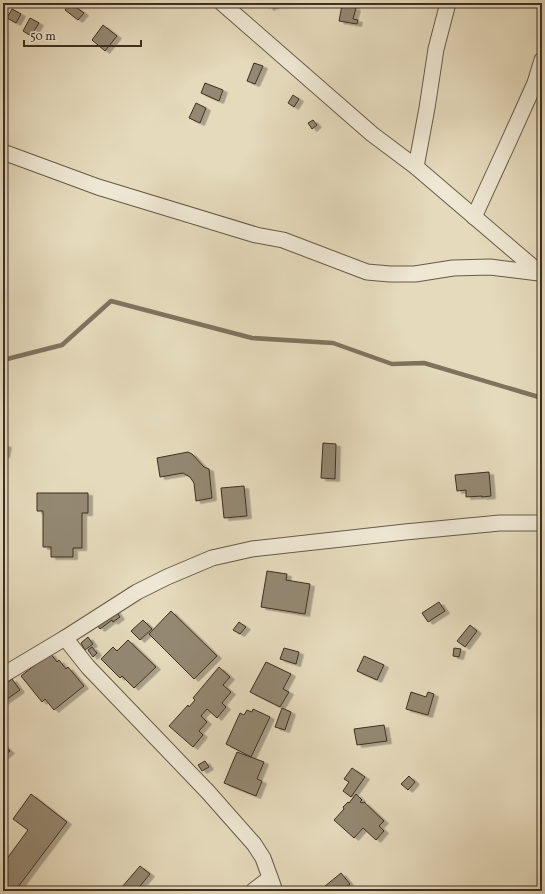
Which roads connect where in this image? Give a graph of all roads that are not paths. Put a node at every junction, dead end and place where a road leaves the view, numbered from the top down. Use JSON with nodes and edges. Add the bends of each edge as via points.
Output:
{"nodes":[{"id":1,"x":222,"y":3,"type":"edge"},
{"id":2,"x":448,"y":3,"type":"edge"},
{"id":3,"x":542,"y":60,"type":"edge"},
{"id":4,"x":3,"y":152,"type":"edge"},
{"id":5,"x":416,"y":167,"type":"junction"},
{"id":6,"x":474,"y":217,"type":"junction"},
{"id":7,"x":541,"y":273,"type":"edge"},
{"id":8,"x":542,"y":523,"type":"edge"},
{"id":9,"x":65,"y":638,"type":"junction"},
{"id":10,"x":3,"y":675,"type":"edge"},
{"id":11,"x":272,"y":884,"type":"edge"},
{"id":12,"x":253,"y":891,"type":"edge"}],
"edges":[{"from":1,"to":5,"type":"street","via":[[372,134]]},
{"from":2,"to":5,"type":"street","via":[[436,49]]},
{"from":3,"to":6,"type":"street","via":[[532,89]]},
{"from":4,"to":7,"type":"street","via":[[98,187],[256,235],[283,240],[367,272],[415,274],[453,268],[490,267]]},
{"from":5,"to":6,"type":"street"},
{"from":6,"to":7,"type":"street"},
{"from":8,"to":9,"type":"street","via":[[500,523],[398,532],[252,549],[212,558],[137,592]]},
{"from":9,"to":10,"type":"street"},
{"from":9,"to":11,"type":"street","via":[[88,667],[208,792],[254,844],[263,858]]},
{"from":11,"to":12,"type":"street"}]}
